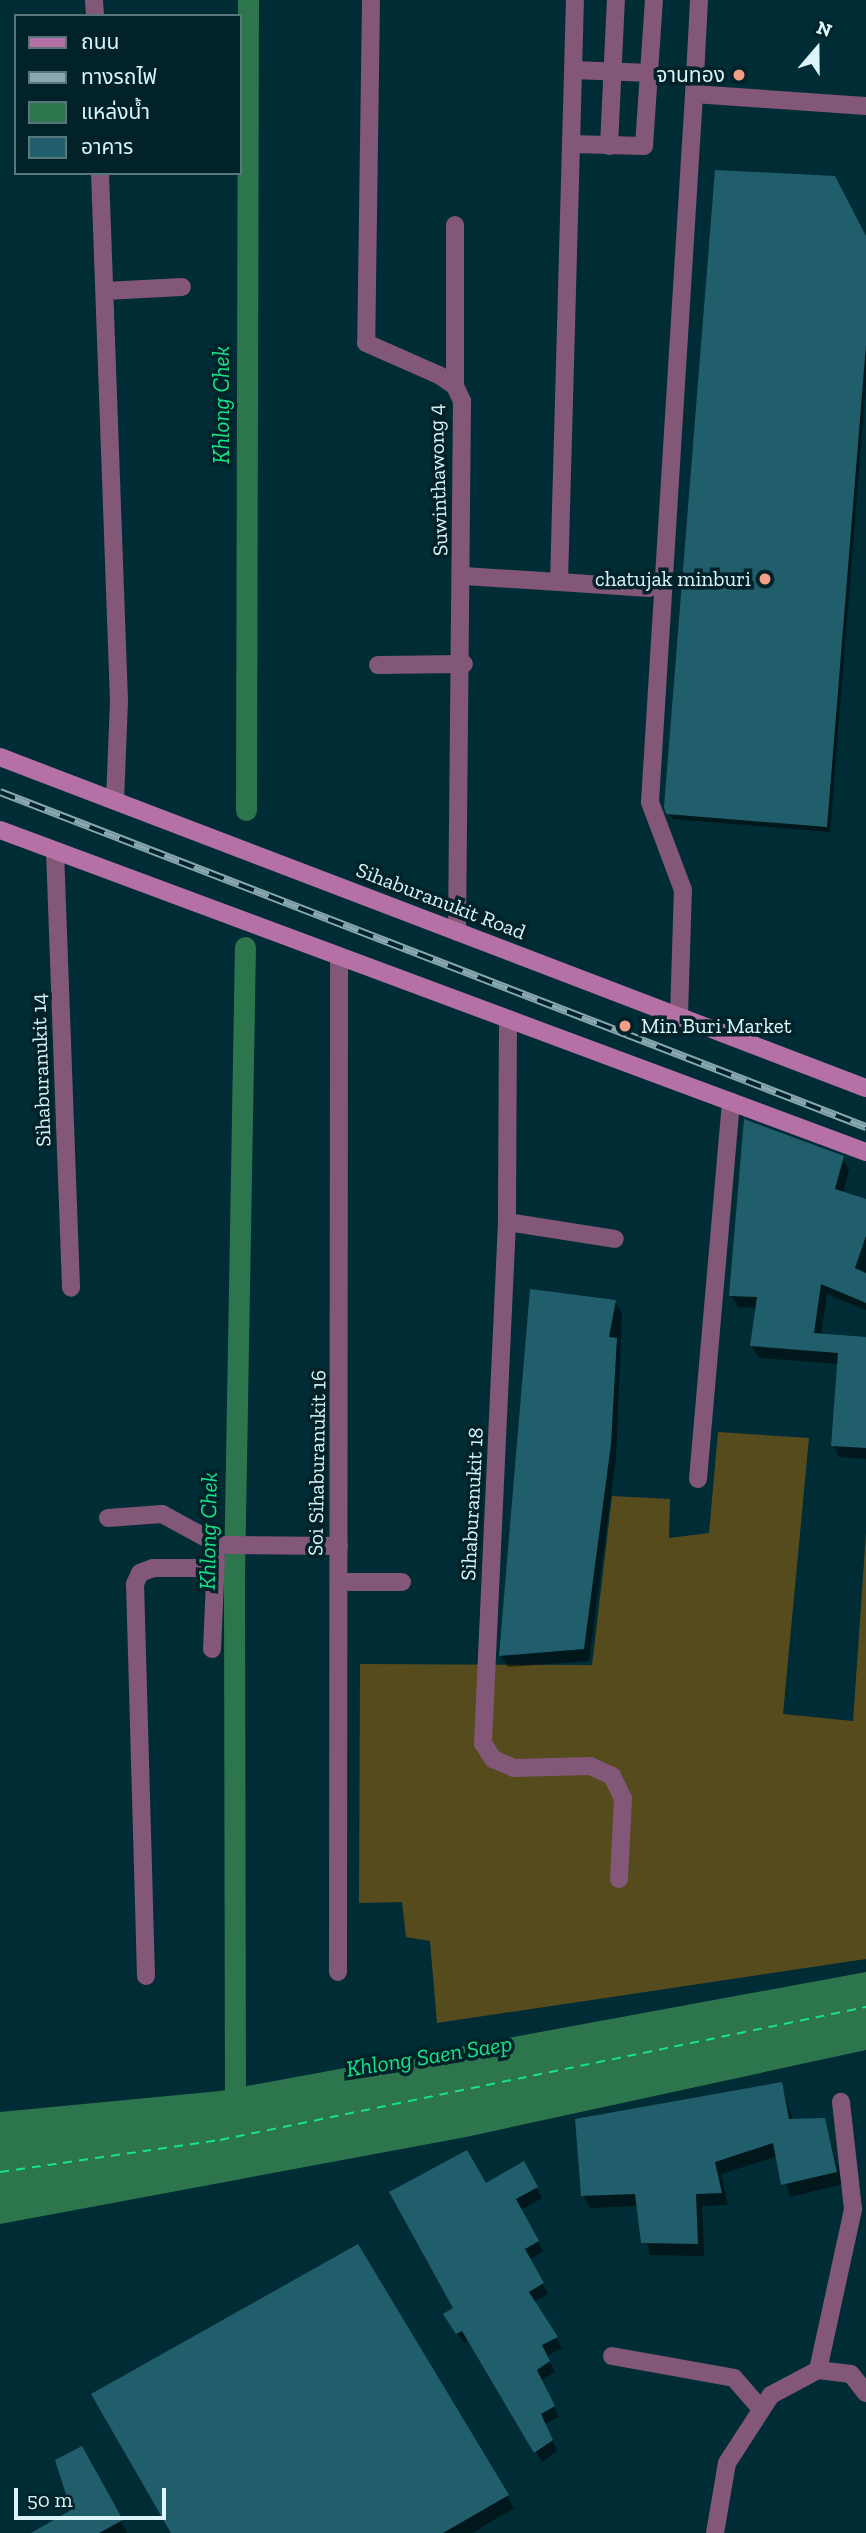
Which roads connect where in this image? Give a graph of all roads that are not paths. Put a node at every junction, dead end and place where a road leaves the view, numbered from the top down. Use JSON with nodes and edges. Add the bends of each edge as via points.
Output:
{"nodes":[{"id":1,"x":371,"y":0,"type":"edge"},
{"id":2,"x":575,"y":0,"type":"edge"},
{"id":3,"x":616,"y":0,"type":"edge"},
{"id":4,"x":654,"y":0,"type":"edge"},
{"id":5,"x":699,"y":0,"type":"edge"},
{"id":6,"x":573,"y":70,"type":"junction"},
{"id":7,"x":612,"y":72,"type":"junction"},
{"id":8,"x":651,"y":73,"type":"junction"},
{"id":9,"x":694,"y":93,"type":"junction"},
{"id":10,"x":866,"y":106,"type":"edge"},
{"id":11,"x":572,"y":144,"type":"junction"},
{"id":12,"x":609,"y":146,"type":"junction"},
{"id":13,"x":100,"y":175,"type":"edge"},
{"id":14,"x":455,"y":225,"type":"dead end"},
{"id":15,"x":182,"y":287,"type":"dead end"},
{"id":16,"x":105,"y":291,"type":"junction"},
{"id":17,"x":455,"y":386,"type":"junction"},
{"id":18,"x":464,"y":576,"type":"junction"},
{"id":19,"x":559,"y":582,"type":"junction"},
{"id":20,"x":649,"y":588,"type":"dead end"},
{"id":21,"x":464,"y":664,"type":"junction"},
{"id":22,"x":378,"y":665,"type":"dead end"},
{"id":23,"x":0,"y":757,"type":"edge"},
{"id":24,"x":115,"y":801,"type":"junction"},
{"id":25,"x":0,"y":830,"type":"edge"},
{"id":26,"x":55,"y":850,"type":"junction"},
{"id":27,"x":457,"y":932,"type":"junction"},
{"id":28,"x":339,"y":956,"type":"junction"},
{"id":29,"x":679,"y":1015,"type":"junction"},
{"id":30,"x":508,"y":1019,"type":"junction"},
{"id":31,"x":866,"y":1088,"type":"edge"},
{"id":32,"x":731,"y":1101,"type":"junction"},
{"id":33,"x":866,"y":1152,"type":"edge"},
{"id":34,"x":506,"y":1222,"type":"junction"},
{"id":35,"x":615,"y":1239,"type":"dead end"},
{"id":36,"x":71,"y":1288,"type":"dead end"},
{"id":37,"x":698,"y":1479,"type":"dead end"},
{"id":38,"x":108,"y":1518,"type":"dead end"},
{"id":39,"x":219,"y":1545,"type":"junction"},
{"id":40,"x":339,"y":1546,"type":"junction"},
{"id":41,"x":215,"y":1567,"type":"junction"},
{"id":42,"x":339,"y":1582,"type":"junction"},
{"id":43,"x":402,"y":1582,"type":"dead end"},
{"id":44,"x":212,"y":1649,"type":"dead end"},
{"id":45,"x":619,"y":1879,"type":"dead end"},
{"id":46,"x":338,"y":1972,"type":"dead end"},
{"id":47,"x":146,"y":1976,"type":"dead end"},
{"id":48,"x":841,"y":2102,"type":"dead end"},
{"id":49,"x":611,"y":2356,"type":"dead end"},
{"id":50,"x":818,"y":2370,"type":"junction"},
{"id":51,"x":866,"y":2393,"type":"edge"},
{"id":52,"x":759,"y":2407,"type":"junction"},
{"id":53,"x":715,"y":2533,"type":"edge"}],
"edges":[{"from":1,"to":17,"type":"street","name":"Suwinthawong 4","via":[[366,343]]},
{"from":2,"to":6,"type":"street"},
{"from":3,"to":7,"type":"street"},
{"from":4,"to":8,"type":"street"},
{"from":5,"to":9,"type":"street"},
{"from":6,"to":7,"type":"street"},
{"from":6,"to":11,"type":"street"},
{"from":7,"to":8,"type":"street"},
{"from":7,"to":12,"type":"street"},
{"from":8,"to":12,"type":"street","via":[[644,146]]},
{"from":9,"to":10,"type":"street"},
{"from":9,"to":29,"type":"street","via":[[650,802],[682,890]]},
{"from":11,"to":12,"type":"street"},
{"from":11,"to":19,"type":"street"},
{"from":13,"to":16,"type":"street"},
{"from":14,"to":17,"type":"street"},
{"from":15,"to":16,"type":"street"},
{"from":16,"to":24,"type":"street","via":[[119,701]]},
{"from":17,"to":18,"type":"street","name":"Suwinthawong 4","via":[[462,401]]},
{"from":18,"to":19,"type":"street"},
{"from":18,"to":21,"type":"street","name":"Suwinthawong 4"},
{"from":19,"to":20,"type":"street"},
{"from":21,"to":22,"type":"street"},
{"from":21,"to":27,"type":"street","name":"Suwinthawong 4"},
{"from":23,"to":24,"type":"main road","name":"Sihaburanukit Road"},
{"from":24,"to":27,"type":"main road","name":"Sihaburanukit Road"},
{"from":25,"to":26,"type":"main road"},
{"from":26,"to":28,"type":"main road"},
{"from":26,"to":36,"type":"street","name":"Sihaburanukit 14"},
{"from":27,"to":29,"type":"main road","name":"Sihaburanukit Road"},
{"from":28,"to":30,"type":"main road"},
{"from":28,"to":40,"type":"street","name":"Soi Sihaburanukit 16"},
{"from":29,"to":31,"type":"main road","name":"Sihaburanukit Road"},
{"from":30,"to":32,"type":"main road"},
{"from":30,"to":34,"type":"street","name":"Sihaburanukit 18"},
{"from":32,"to":33,"type":"main road"},
{"from":32,"to":37,"type":"street"},
{"from":34,"to":35,"type":"street"},
{"from":34,"to":45,"type":"street","name":"Sihaburanukit 18","via":[[483,1743],[493,1759],[514,1768],[590,1766],[612,1776],[623,1800]]},
{"from":38,"to":39,"type":"street","via":[[162,1514]]},
{"from":39,"to":40,"type":"street"},
{"from":39,"to":41,"type":"street"},
{"from":40,"to":42,"type":"street","name":"Soi Sihaburanukit 16"},
{"from":41,"to":44,"type":"street"},
{"from":41,"to":47,"type":"street","via":[[153,1568],[140,1573],[135,1584]]},
{"from":42,"to":43,"type":"street"},
{"from":42,"to":46,"type":"street","name":"Soi Sihaburanukit 16"},
{"from":48,"to":50,"type":"street","via":[[853,2209]]},
{"from":49,"to":52,"type":"street","via":[[734,2378]]},
{"from":50,"to":51,"type":"street","via":[[851,2374]]},
{"from":50,"to":52,"type":"street","via":[[787,2381]]},
{"from":52,"to":53,"type":"street","via":[[727,2463]]}]}
